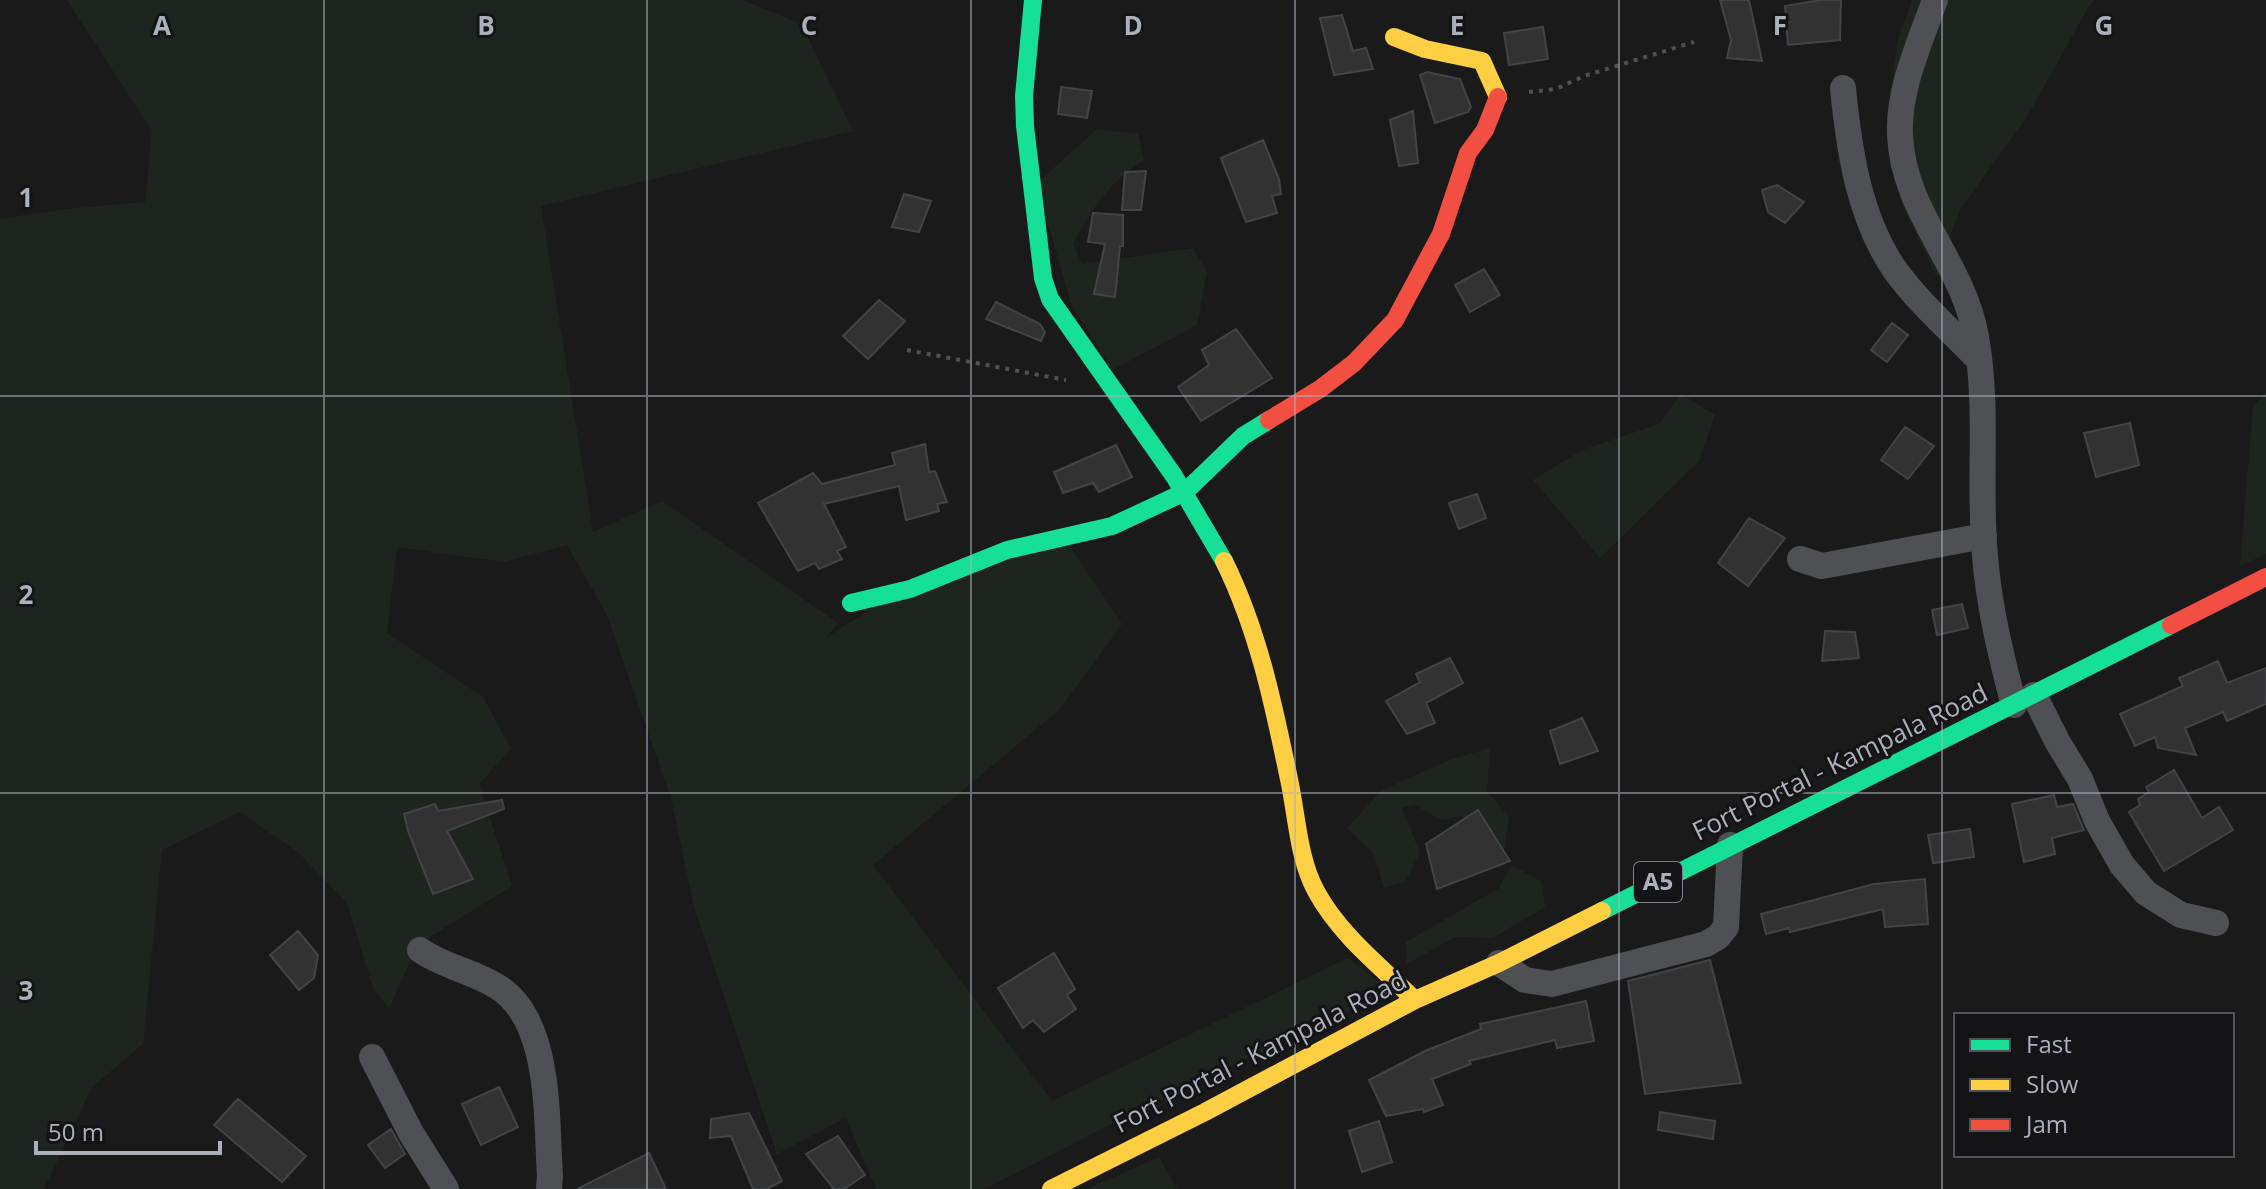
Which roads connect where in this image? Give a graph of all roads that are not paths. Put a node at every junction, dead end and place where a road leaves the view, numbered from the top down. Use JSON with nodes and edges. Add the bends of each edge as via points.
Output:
{"nodes":[{"id":1,"x":1033,"y":0,"type":"edge"},
{"id":2,"x":1935,"y":0,"type":"edge"},
{"id":3,"x":1394,"y":37,"type":"dead end"},
{"id":4,"x":1843,"y":88,"type":"dead end"},
{"id":5,"x":1979,"y":360,"type":"junction"},
{"id":6,"x":1185,"y":492,"type":"junction"},
{"id":7,"x":1984,"y":536,"type":"junction"},
{"id":8,"x":1800,"y":559,"type":"dead end"},
{"id":9,"x":2266,"y":577,"type":"edge"},
{"id":10,"x":851,"y":603,"type":"dead end"},
{"id":11,"x":2024,"y":700,"type":"junction"},
{"id":12,"x":1730,"y":845,"type":"junction"},
{"id":13,"x":2216,"y":923,"type":"dead end"},
{"id":14,"x":420,"y":950,"type":"dead end"},
{"id":15,"x":1499,"y":963,"type":"junction"},
{"id":16,"x":1415,"y":1000,"type":"junction"},
{"id":17,"x":372,"y":1057,"type":"dead end"},
{"id":18,"x":446,"y":1189,"type":"edge"},
{"id":19,"x":549,"y":1189,"type":"edge"},
{"id":20,"x":1051,"y":1189,"type":"edge"}],
"edges":[{"from":1,"to":6,"type":"main road","via":[[1025,126],[1043,278],[1063,320]]},
{"from":2,"to":5,"type":"street","via":[[1901,111],[1903,158],[1911,193],[1966,297]]},
{"from":3,"to":6,"type":"main road","via":[[1482,61],[1499,95],[1485,130],[1468,153],[1441,234],[1395,320],[1354,363],[1243,436]]},
{"from":4,"to":5,"type":"street","via":[[1848,137],[1869,223],[1902,278]]},
{"from":5,"to":7,"type":"street"},
{"from":6,"to":10,"type":"main road","via":[[1112,526],[1007,550],[910,589]]},
{"from":6,"to":16,"type":"main road","via":[[1223,557],[1257,638],[1315,889],[1329,912]]},
{"from":7,"to":8,"type":"street","via":[[1822,566]]},
{"from":7,"to":11,"type":"street","via":[[1995,631]]},
{"from":9,"to":11,"type":"main road","name":"Fort Portal - Kampala Road","number":"A5"},
{"from":11,"to":12,"type":"main road","name":"Fort Portal - Kampala Road","number":"A5"},
{"from":11,"to":13,"type":"street","via":[[2057,741],[2122,865],[2146,893],[2181,915]]},
{"from":12,"to":15,"type":"main road","name":"Fort Portal - Kampala Road","number":"A5"},
{"from":12,"to":15,"type":"street","via":[[1726,927],[1706,944],[1552,984],[1525,980]]},
{"from":14,"to":19,"type":"street","via":[[498,987],[517,1003],[540,1054]]},
{"from":15,"to":16,"type":"main road","name":"Fort Portal - Kampala Road","number":"A5"},
{"from":16,"to":20,"type":"main road","name":"Fort Portal - Kampala Road","number":"A5"},
{"from":17,"to":18,"type":"street"}]}
